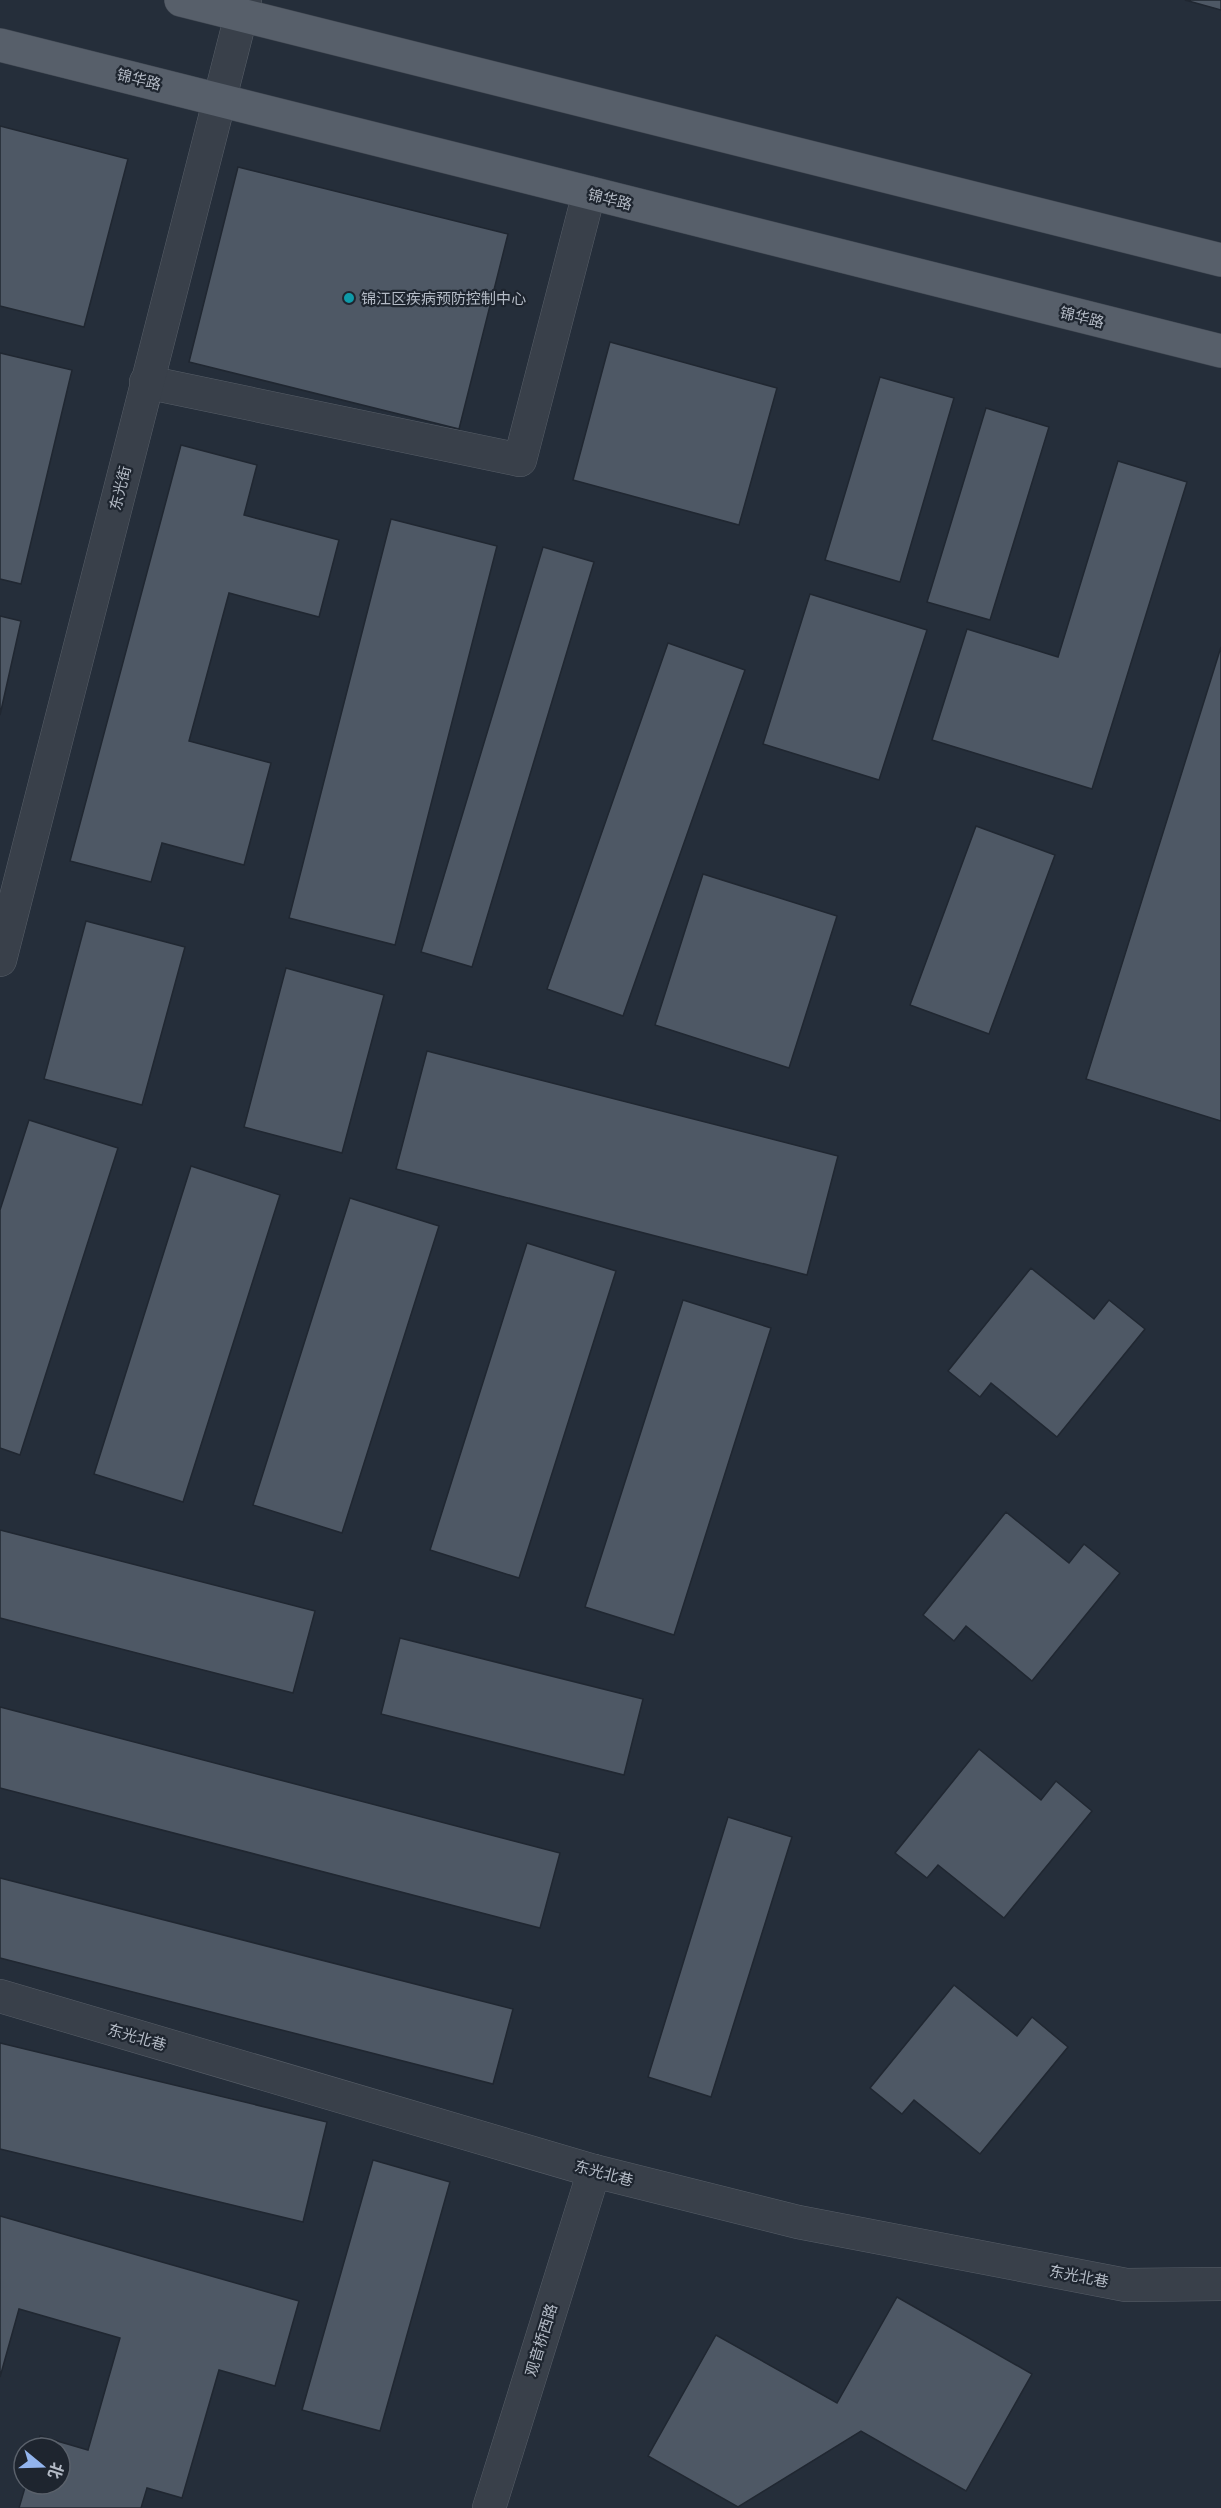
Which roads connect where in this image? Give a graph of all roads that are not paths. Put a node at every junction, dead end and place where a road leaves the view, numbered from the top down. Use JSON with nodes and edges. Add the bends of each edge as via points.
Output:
{"nodes":[{"id":1,"x":181,"y":0,"type":"edge"},
{"id":2,"x":243,"y":8,"type":"edge"},
{"id":3,"x":0,"y":45,"type":"edge"},
{"id":4,"x":221,"y":99,"type":"junction"},
{"id":5,"x":589,"y":193,"type":"junction"},
{"id":6,"x":1221,"y":260,"type":"edge"},
{"id":7,"x":1221,"y":351,"type":"edge"},
{"id":8,"x":146,"y":382,"type":"junction"},
{"id":9,"x":0,"y":960,"type":"edge"},
{"id":10,"x":0,"y":1996,"type":"edge"},
{"id":11,"x":594,"y":2171,"type":"junction"},
{"id":12,"x":1221,"y":2284,"type":"edge"},
{"id":13,"x":489,"y":2508,"type":"edge"}],
"edges":[{"from":1,"to":2,"type":"main road"},
{"from":2,"to":4,"type":"street","name":"东光街"},
{"from":2,"to":6,"type":"main road"},
{"from":3,"to":4,"type":"main road","name":"锦华路"},
{"from":4,"to":5,"type":"main road","name":"锦华路"},
{"from":4,"to":8,"type":"street","name":"东光街"},
{"from":5,"to":7,"type":"main road","name":"锦华路"},
{"from":5,"to":8,"type":"street","via":[[520,460]]},
{"from":8,"to":9,"type":"street","name":"东光街"},
{"from":10,"to":11,"type":"street","name":"东光北巷"},
{"from":11,"to":12,"type":"street","name":"东光北巷","via":[[798,2222],[1126,2285]]},
{"from":11,"to":13,"type":"street","name":"观音桥西路"}]}
